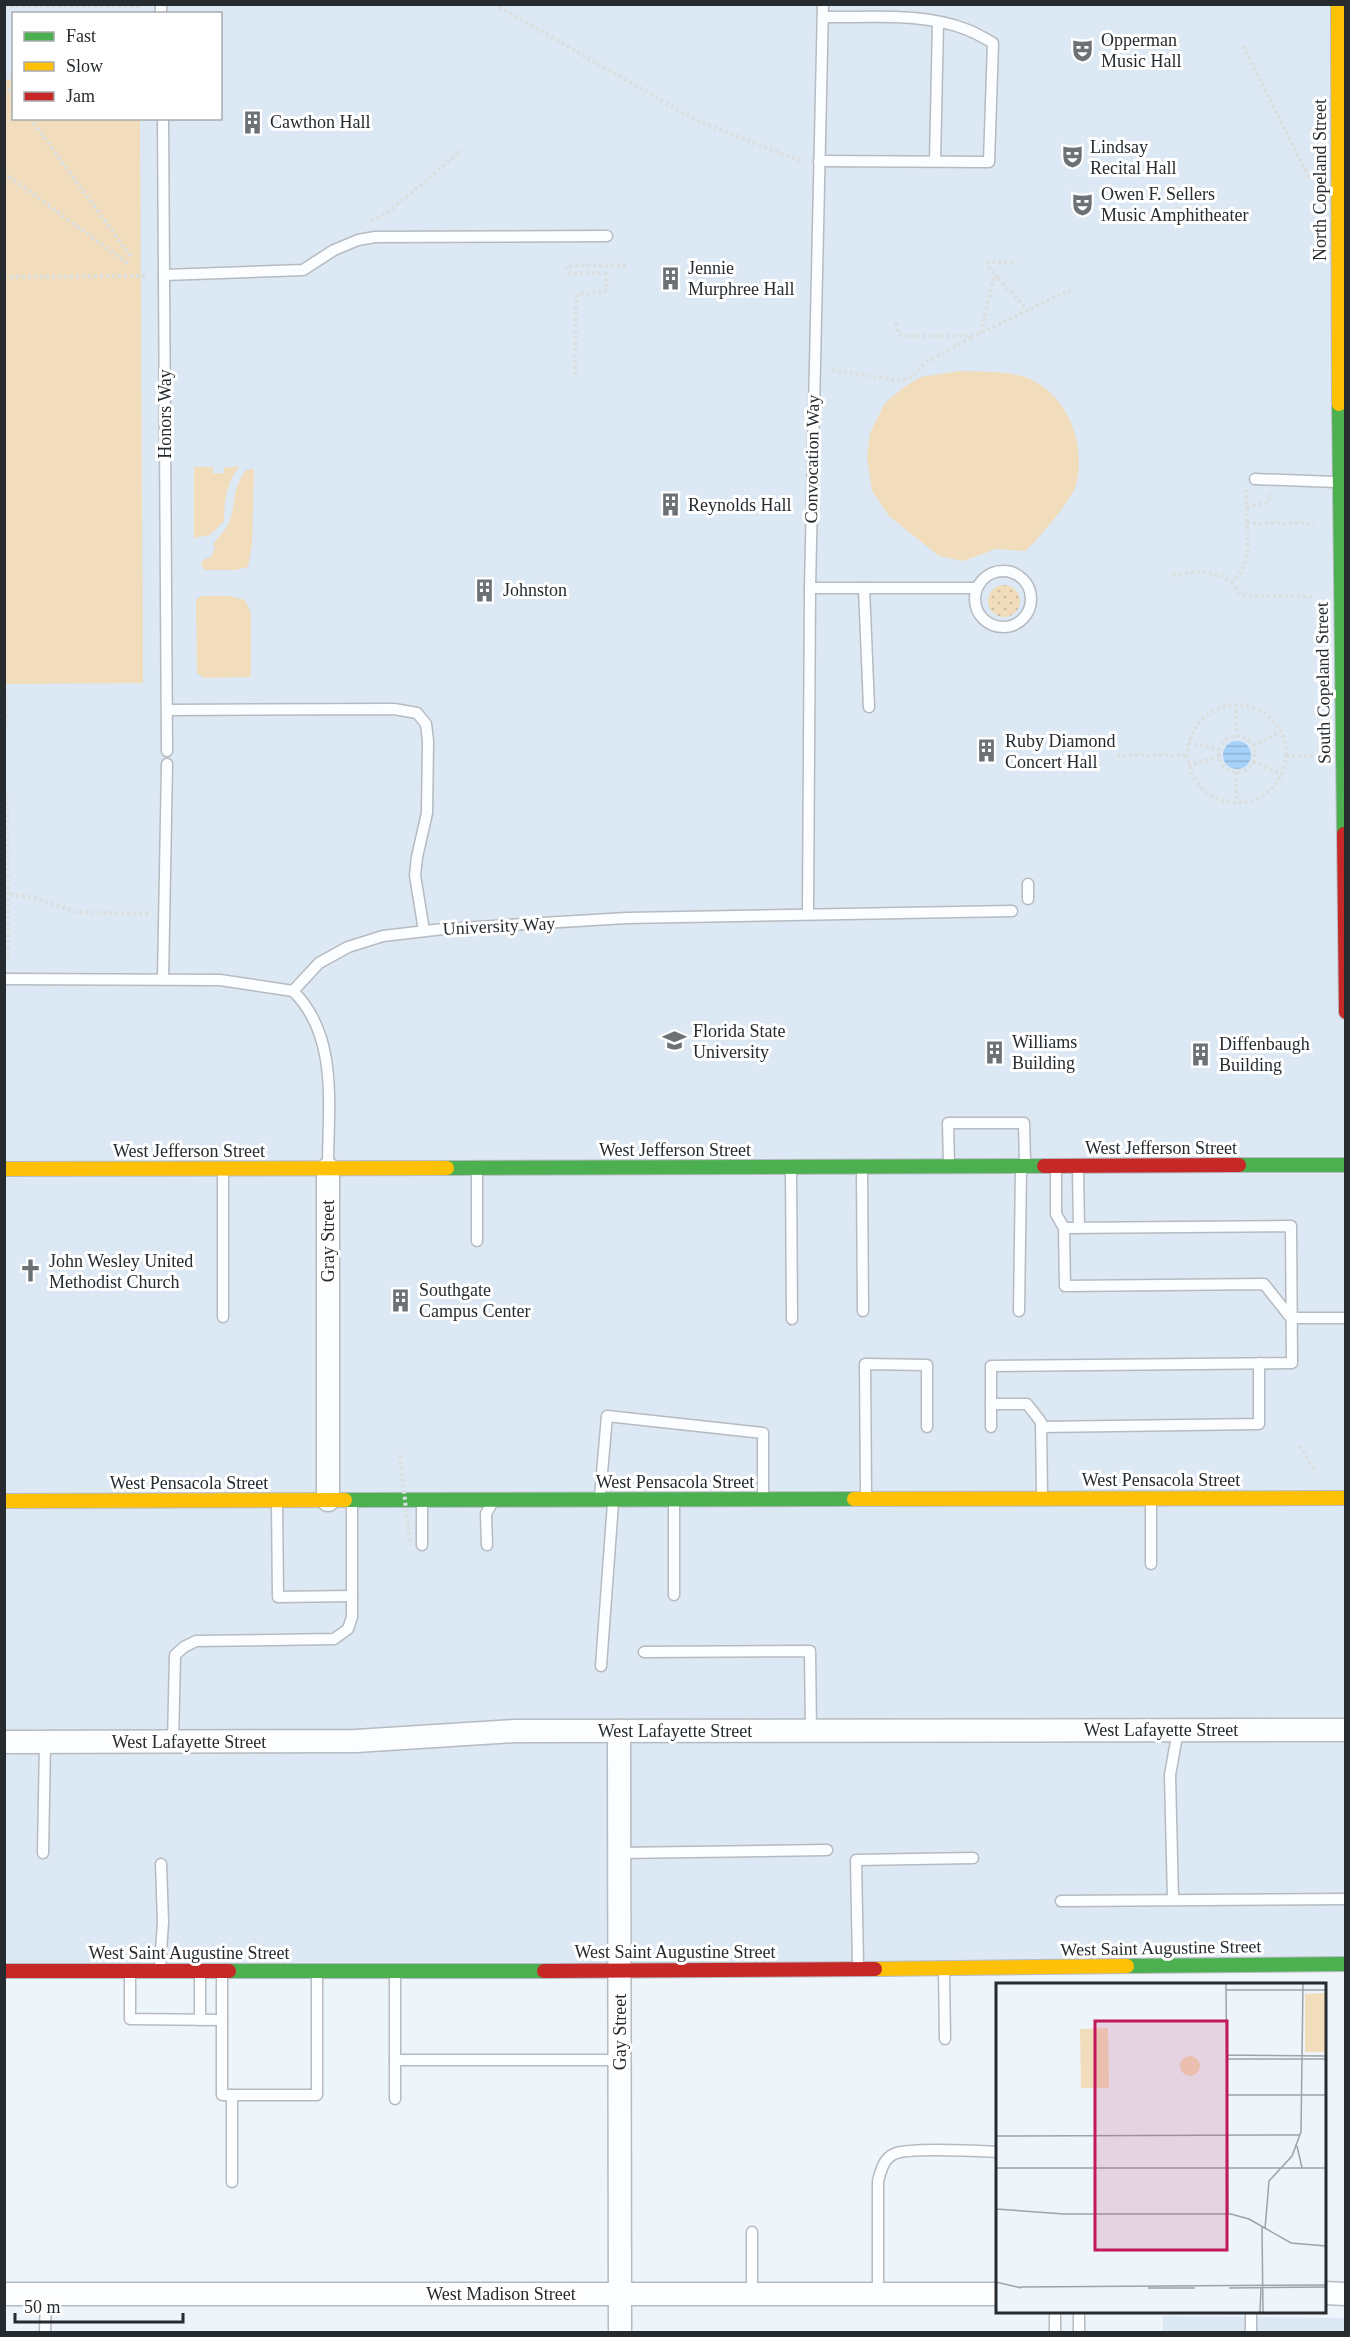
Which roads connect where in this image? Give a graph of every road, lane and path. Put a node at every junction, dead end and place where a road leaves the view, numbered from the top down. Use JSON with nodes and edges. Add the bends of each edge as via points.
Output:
{"nodes":[{"id":1,"x":494,"y":4,"type":"edge"},
{"id":2,"x":823,"y":4,"type":"edge"},
{"id":3,"x":1338,"y":4,"type":"edge"},
{"id":4,"x":19,"y":5,"type":"edge"},
{"id":5,"x":34,"y":5,"type":"edge"},
{"id":6,"x":4,"y":6,"type":"edge"},
{"id":7,"x":79,"y":6,"type":"edge"},
{"id":8,"x":142,"y":6,"type":"edge"},
{"id":9,"x":823,"y":16,"type":"junction"},
{"id":10,"x":938,"y":22,"type":"junction"},
{"id":11,"x":1243,"y":46,"type":"dead end"},
{"id":12,"x":1342,"y":68,"type":"edge"},
{"id":13,"x":31,"y":120,"type":"edge"},
{"id":14,"x":163,"y":120,"type":"edge"},
{"id":15,"x":462,"y":150,"type":"dead end"},
{"id":16,"x":801,"y":161,"type":"dead end"},
{"id":17,"x":819,"y":161,"type":"junction"},
{"id":18,"x":935,"y":161,"type":"junction"},
{"id":19,"x":4,"y":173,"type":"edge"},
{"id":20,"x":1311,"y":182,"type":"dead end"},
{"id":21,"x":367,"y":221,"type":"dead end"},
{"id":22,"x":607,"y":236,"type":"dead end"},
{"id":23,"x":132,"y":258,"type":"dead end"},
{"id":24,"x":1017,"y":262,"type":"dead end"},
{"id":25,"x":130,"y":265,"type":"dead end"},
{"id":26,"x":626,"y":266,"type":"dead end"},
{"id":27,"x":164,"y":275,"type":"junction"},
{"id":28,"x":4,"y":277,"type":"edge"},
{"id":29,"x":998,"y":278,"type":"junction"},
{"id":30,"x":1070,"y":290,"type":"dead end"},
{"id":31,"x":1028,"y":311,"type":"junction"},
{"id":32,"x":897,"y":323,"type":"dead end"},
{"id":33,"x":981,"y":334,"type":"junction"},
{"id":34,"x":974,"y":336,"type":"junction"},
{"id":35,"x":1342,"y":355,"type":"edge"},
{"id":36,"x":832,"y":370,"type":"dead end"},
{"id":37,"x":575,"y":375,"type":"dead end"},
{"id":38,"x":1342,"y":392,"type":"edge"},
{"id":39,"x":1255,"y":479,"type":"dead end"},
{"id":40,"x":1271,"y":480,"type":"junction"},
{"id":41,"x":1339,"y":482,"type":"junction"},
{"id":42,"x":1246,"y":488,"type":"dead end"},
{"id":43,"x":1246,"y":507,"type":"junction"},
{"id":44,"x":1246,"y":523,"type":"junction"},
{"id":45,"x":1319,"y":523,"type":"dead end"},
{"id":46,"x":1173,"y":575,"type":"dead end"},
{"id":47,"x":1231,"y":583,"type":"junction"},
{"id":48,"x":810,"y":588,"type":"junction"},
{"id":49,"x":864,"y":588,"type":"junction"},
{"id":50,"x":978,"y":588,"type":"junction"},
{"id":51,"x":1320,"y":597,"type":"dead end"},
{"id":52,"x":1343,"y":597,"type":"edge"},
{"id":53,"x":5,"y":691,"type":"edge"},
{"id":54,"x":1236,"y":704,"type":"junction"},
{"id":55,"x":869,"y":706,"type":"dead end"},
{"id":56,"x":168,"y":710,"type":"junction"},
{"id":57,"x":6,"y":727,"type":"dead end"},
{"id":58,"x":1281,"y":731,"type":"junction"},
{"id":59,"x":1237,"y":737,"type":"junction"},
{"id":60,"x":1188,"y":743,"type":"junction"},
{"id":61,"x":1253,"y":746,"type":"junction"},
{"id":62,"x":1220,"y":749,"type":"junction"},
{"id":63,"x":167,"y":751,"type":"dead end"},
{"id":64,"x":1117,"y":755,"type":"dead end"},
{"id":65,"x":1186,"y":755,"type":"junction"},
{"id":66,"x":1344,"y":756,"type":"edge"},
{"id":67,"x":1219,"y":757,"type":"junction"},
{"id":68,"x":1253,"y":762,"type":"junction"},
{"id":69,"x":167,"y":764,"type":"dead end"},
{"id":70,"x":1188,"y":765,"type":"junction"},
{"id":71,"x":1236,"y":772,"type":"junction"},
{"id":72,"x":1282,"y":774,"type":"junction"},
{"id":73,"x":7,"y":796,"type":"dead end"},
{"id":74,"x":1237,"y":803,"type":"junction"},
{"id":75,"x":1028,"y":884,"type":"dead end"},
{"id":76,"x":6,"y":893,"type":"edge"},
{"id":77,"x":1028,"y":899,"type":"dead end"},
{"id":78,"x":1012,"y":911,"type":"dead end"},
{"id":79,"x":808,"y":913,"type":"junction"},
{"id":80,"x":151,"y":914,"type":"dead end"},
{"id":81,"x":424,"y":931,"type":"junction"},
{"id":82,"x":1345,"y":931,"type":"edge"},
{"id":83,"x":8,"y":959,"type":"dead end"},
{"id":84,"x":4,"y":979,"type":"edge"},
{"id":85,"x":163,"y":979,"type":"junction"},
{"id":86,"x":293,"y":991,"type":"junction"},
{"id":87,"x":1346,"y":1012,"type":"edge"},
{"id":88,"x":1346,"y":1165,"type":"edge"},
{"id":89,"x":1023,"y":1166,"type":"junction"},
{"id":90,"x":1056,"y":1166,"type":"junction"},
{"id":91,"x":1078,"y":1166,"type":"junction"},
{"id":92,"x":862,"y":1167,"type":"junction"},
{"id":93,"x":949,"y":1167,"type":"junction"},
{"id":94,"x":4,"y":1168,"type":"edge"},
{"id":95,"x":791,"y":1168,"type":"junction"},
{"id":96,"x":223,"y":1169,"type":"junction"},
{"id":97,"x":328,"y":1169,"type":"junction"},
{"id":98,"x":477,"y":1169,"type":"junction"},
{"id":99,"x":1064,"y":1228,"type":"junction"},
{"id":100,"x":1079,"y":1228,"type":"junction"},
{"id":101,"x":477,"y":1240,"type":"dead end"},
{"id":102,"x":863,"y":1311,"type":"dead end"},
{"id":103,"x":1019,"y":1311,"type":"dead end"},
{"id":104,"x":223,"y":1317,"type":"dead end"},
{"id":105,"x":1291,"y":1318,"type":"junction"},
{"id":106,"x":1346,"y":1318,"type":"edge"},
{"id":107,"x":792,"y":1320,"type":"dead end"},
{"id":108,"x":1259,"y":1363,"type":"junction"},
{"id":109,"x":991,"y":1404,"type":"junction"},
{"id":110,"x":927,"y":1427,"type":"dead end"},
{"id":111,"x":991,"y":1427,"type":"dead end"},
{"id":112,"x":1041,"y":1427,"type":"junction"},
{"id":113,"x":1300,"y":1446,"type":"dead end"},
{"id":114,"x":400,"y":1455,"type":"dead end"},
{"id":115,"x":1316,"y":1474,"type":"dead end"},
{"id":116,"x":1151,"y":1498,"type":"junction"},
{"id":117,"x":1346,"y":1498,"type":"edge"},
{"id":118,"x":763,"y":1499,"type":"junction"},
{"id":119,"x":866,"y":1499,"type":"junction"},
{"id":120,"x":1042,"y":1499,"type":"junction"},
{"id":121,"x":277,"y":1500,"type":"junction"},
{"id":122,"x":328,"y":1500,"type":"junction"},
{"id":123,"x":352,"y":1500,"type":"junction"},
{"id":124,"x":422,"y":1500,"type":"junction"},
{"id":125,"x":494,"y":1500,"type":"junction"},
{"id":126,"x":606,"y":1500,"type":"junction"},
{"id":127,"x":674,"y":1500,"type":"junction"},
{"id":128,"x":4,"y":1501,"type":"edge"},
{"id":129,"x":410,"y":1545,"type":"dead end"},
{"id":130,"x":422,"y":1545,"type":"dead end"},
{"id":131,"x":487,"y":1545,"type":"dead end"},
{"id":132,"x":1151,"y":1564,"type":"dead end"},
{"id":133,"x":674,"y":1595,"type":"dead end"},
{"id":134,"x":352,"y":1596,"type":"junction"},
{"id":135,"x":644,"y":1652,"type":"dead end"},
{"id":136,"x":601,"y":1666,"type":"dead end"},
{"id":137,"x":1178,"y":1730,"type":"junction"},
{"id":138,"x":1346,"y":1730,"type":"edge"},
{"id":139,"x":619,"y":1731,"type":"junction"},
{"id":140,"x":811,"y":1731,"type":"junction"},
{"id":141,"x":4,"y":1742,"type":"edge"},
{"id":142,"x":45,"y":1742,"type":"junction"},
{"id":143,"x":173,"y":1742,"type":"junction"},
{"id":144,"x":827,"y":1851,"type":"dead end"},
{"id":145,"x":43,"y":1853,"type":"dead end"},
{"id":146,"x":619,"y":1853,"type":"junction"},
{"id":147,"x":973,"y":1858,"type":"dead end"},
{"id":148,"x":162,"y":1864,"type":"dead end"},
{"id":149,"x":1173,"y":1899,"type":"junction"},
{"id":150,"x":1346,"y":1899,"type":"edge"},
{"id":151,"x":1061,"y":1902,"type":"dead end"},
{"id":152,"x":1346,"y":1964,"type":"edge"},
{"id":153,"x":858,"y":1968,"type":"junction"},
{"id":154,"x":944,"y":1968,"type":"junction"},
{"id":155,"x":4,"y":1971,"type":"edge"},
{"id":156,"x":130,"y":1971,"type":"junction"},
{"id":157,"x":160,"y":1971,"type":"junction"},
{"id":158,"x":200,"y":1971,"type":"junction"},
{"id":159,"x":222,"y":1971,"type":"junction"},
{"id":160,"x":317,"y":1971,"type":"junction"},
{"id":161,"x":395,"y":1971,"type":"junction"},
{"id":162,"x":620,"y":1971,"type":"junction"},
{"id":163,"x":200,"y":2020,"type":"junction"},
{"id":164,"x":222,"y":2020,"type":"junction"},
{"id":165,"x":945,"y":2039,"type":"dead end"},
{"id":166,"x":395,"y":2060,"type":"junction"},
{"id":167,"x":620,"y":2060,"type":"junction"},
{"id":168,"x":232,"y":2095,"type":"junction"},
{"id":169,"x":395,"y":2099,"type":"dead end"},
{"id":170,"x":996,"y":2151,"type":"edge"},
{"id":171,"x":232,"y":2182,"type":"dead end"},
{"id":172,"x":752,"y":2232,"type":"dead end"},
{"id":173,"x":4,"y":2294,"type":"edge"},
{"id":174,"x":46,"y":2294,"type":"junction"},
{"id":175,"x":620,"y":2294,"type":"junction"},
{"id":176,"x":752,"y":2294,"type":"junction"},
{"id":177,"x":878,"y":2294,"type":"junction"},
{"id":178,"x":996,"y":2294,"type":"edge"},
{"id":179,"x":1326,"y":2294,"type":"edge"},
{"id":180,"x":1346,"y":2294,"type":"edge"},
{"id":181,"x":1055,"y":2313,"type":"edge"},
{"id":182,"x":1079,"y":2313,"type":"edge"},
{"id":183,"x":1251,"y":2313,"type":"edge"},
{"id":184,"x":45,"y":2332,"type":"edge"},
{"id":185,"x":620,"y":2332,"type":"edge"},
{"id":186,"x":1055,"y":2332,"type":"edge"},
{"id":187,"x":1079,"y":2332,"type":"edge"},
{"id":188,"x":1251,"y":2332,"type":"edge"}],
"edges":[{"from":1,"to":16,"type":"path","via":[[695,119]]},
{"from":2,"to":9,"type":"lane","name":"Convocation Way"},
{"from":3,"to":12,"type":"main road","name":"North Copeland Street"},
{"from":4,"to":5,"type":"path"},
{"from":4,"to":6,"type":"path"},
{"from":5,"to":7,"type":"path"},
{"from":7,"to":8,"type":"path"},
{"from":9,"to":10,"type":"lane"},
{"from":9,"to":17,"type":"lane","name":"Convocation Way"},
{"from":10,"to":18,"type":"lane"},
{"from":10,"to":18,"type":"lane","via":[[969,30],[993,43],[989,162]]},
{"from":11,"to":20,"type":"path"},
{"from":12,"to":35,"type":"main road","name":"North Copeland Street"},
{"from":13,"to":23,"type":"path"},
{"from":14,"to":27,"type":"lane","name":"Honors Way"},
{"from":15,"to":21,"type":"path","via":[[386,214]]},
{"from":17,"to":18,"type":"lane"},
{"from":17,"to":48,"type":"lane","name":"Convocation Way"},
{"from":19,"to":25,"type":"path"},
{"from":22,"to":27,"type":"lane","via":[[375,237],[334,250],[303,270]]},
{"from":24,"to":29,"type":"path","via":[[988,262]]},
{"from":26,"to":37,"type":"path","via":[[567,266],[569,273],[602,273],[607,279],[604,292],[578,294]]},
{"from":27,"to":28,"type":"path"},
{"from":27,"to":56,"type":"lane","name":"Honors Way"},
{"from":29,"to":31,"type":"path"},
{"from":29,"to":33,"type":"path","via":[[990,287]]},
{"from":30,"to":31,"type":"path"},
{"from":31,"to":33,"type":"path"},
{"from":32,"to":34,"type":"path","via":[[902,336]]},
{"from":33,"to":34,"type":"path"},
{"from":34,"to":36,"type":"path","via":[[928,361],[909,379]]},
{"from":35,"to":38,"type":"main road","name":"South Copeland Street"},
{"from":38,"to":41,"type":"main road","name":"South Copeland Street"},
{"from":39,"to":40,"type":"lane"},
{"from":40,"to":41,"type":"lane"},
{"from":40,"to":43,"type":"path","via":[[1269,502]]},
{"from":41,"to":52,"type":"main road","name":"South Copeland Street"},
{"from":42,"to":43,"type":"path"},
{"from":43,"to":44,"type":"path"},
{"from":44,"to":45,"type":"path"},
{"from":44,"to":47,"type":"path","via":[[1245,566]]},
{"from":46,"to":47,"type":"path","via":[[1215,574]]},
{"from":47,"to":51,"type":"path","via":[[1242,595]]},
{"from":48,"to":49,"type":"lane"},
{"from":48,"to":79,"type":"lane","name":"Convocation Way"},
{"from":49,"to":50,"type":"lane"},
{"from":49,"to":55,"type":"lane"},
{"from":50,"to":50,"type":"lane","via":[[976,607],[987,623],[1005,628],[1023,620],[1029,611],[1031,592],[1021,577],[993,573]]},
{"from":52,"to":66,"type":"main road","name":"South Copeland Street"},
{"from":53,"to":57,"type":"path"},
{"from":54,"to":58,"type":"path","via":[[1262,711]]},
{"from":54,"to":59,"type":"path"},
{"from":54,"to":60,"type":"path","via":[[1209,712],[1191,733]]},
{"from":56,"to":63,"type":"lane","name":"Honors Way"},
{"from":56,"to":81,"type":"lane","via":[[417,712],[426,724],[428,741],[427,813],[415,875]]},
{"from":58,"to":61,"type":"path"},
{"from":58,"to":72,"type":"path","via":[[1286,756]]},
{"from":59,"to":61,"type":"path"},
{"from":59,"to":62,"type":"path","via":[[1228,738]]},
{"from":60,"to":62,"type":"path"},
{"from":60,"to":65,"type":"path"},
{"from":61,"to":68,"type":"path"},
{"from":62,"to":67,"type":"path"},
{"from":64,"to":65,"type":"path"},
{"from":65,"to":70,"type":"path"},
{"from":66,"to":82,"type":"main road","name":"South Copeland Street"},
{"from":67,"to":70,"type":"path"},
{"from":67,"to":71,"type":"path","via":[[1225,768]]},
{"from":68,"to":71,"type":"path","via":[[1248,769]]},
{"from":68,"to":72,"type":"path"},
{"from":69,"to":85,"type":"lane"},
{"from":70,"to":74,"type":"path","via":[[1201,789],[1218,799]]},
{"from":71,"to":74,"type":"path"},
{"from":72,"to":74,"type":"path","via":[[1273,788],[1260,797]]},
{"from":73,"to":76,"type":"path"},
{"from":75,"to":77,"type":"lane"},
{"from":76,"to":80,"type":"path","via":[[76,912]]},
{"from":76,"to":83,"type":"path"},
{"from":78,"to":79,"type":"lane","name":"University Way"},
{"from":79,"to":81,"type":"lane","name":"University Way","via":[[627,918]]},
{"from":81,"to":86,"type":"lane","name":"University Way","via":[[384,936],[348,947],[319,963]]},
{"from":82,"to":87,"type":"main road","name":"South Copeland Street"},
{"from":84,"to":85,"type":"lane"},
{"from":85,"to":86,"type":"lane","via":[[220,980]]},
{"from":86,"to":97,"type":"lane","name":"Gray Street","via":[[316,1021],[323,1044],[329,1086]]},
{"from":88,"to":91,"type":"main road","name":"West Jefferson Street"},
{"from":89,"to":90,"type":"main road","name":"West Jefferson Street"},
{"from":89,"to":93,"type":"main road","name":"West Jefferson Street"},
{"from":89,"to":93,"type":"lane","via":[[1024,1123],[948,1123]]},
{"from":89,"to":103,"type":"lane"},
{"from":90,"to":91,"type":"main road","name":"West Jefferson Street"},
{"from":90,"to":99,"type":"lane","via":[[1056,1214]]},
{"from":91,"to":100,"type":"lane"},
{"from":92,"to":93,"type":"main road","name":"West Jefferson Street"},
{"from":92,"to":95,"type":"main road","name":"West Jefferson Street"},
{"from":92,"to":102,"type":"lane"},
{"from":94,"to":96,"type":"main road","name":"West Jefferson Street"},
{"from":95,"to":98,"type":"main road","name":"West Jefferson Street"},
{"from":95,"to":107,"type":"lane"},
{"from":96,"to":97,"type":"main road","name":"West Jefferson Street"},
{"from":96,"to":104,"type":"lane"},
{"from":97,"to":98,"type":"main road","name":"West Jefferson Street"},
{"from":97,"to":122,"type":"street","name":"Gray Street"},
{"from":98,"to":101,"type":"lane"},
{"from":99,"to":100,"type":"lane"},
{"from":99,"to":105,"type":"lane","via":[[1065,1286],[1264,1284]]},
{"from":100,"to":105,"type":"lane","via":[[1291,1226]]},
{"from":105,"to":106,"type":"lane"},
{"from":105,"to":108,"type":"lane","via":[[1292,1363]]},
{"from":108,"to":109,"type":"lane","via":[[991,1366]]},
{"from":108,"to":112,"type":"lane","via":[[1259,1424]]},
{"from":109,"to":111,"type":"lane"},
{"from":109,"to":112,"type":"lane","via":[[1027,1404]]},
{"from":110,"to":119,"type":"lane","via":[[927,1365],[865,1364]]},
{"from":112,"to":120,"type":"lane"},
{"from":113,"to":115,"type":"path"},
{"from":114,"to":129,"type":"path","bridge":true},
{"from":116,"to":117,"type":"main road","name":"West Pensacola Street"},
{"from":116,"to":120,"type":"main road","name":"West Pensacola Street"},
{"from":116,"to":132,"type":"lane"},
{"from":118,"to":119,"type":"main road","name":"West Pensacola Street"},
{"from":118,"to":126,"type":"lane","via":[[763,1433],[607,1416]]},
{"from":118,"to":127,"type":"main road","name":"West Pensacola Street"},
{"from":119,"to":120,"type":"main road","name":"West Pensacola Street"},
{"from":121,"to":122,"type":"main road","name":"West Pensacola Street"},
{"from":121,"to":128,"type":"main road","name":"West Pensacola Street"},
{"from":121,"to":134,"type":"lane","via":[[278,1597]]},
{"from":122,"to":123,"type":"main road","name":"West Pensacola Street"},
{"from":123,"to":124,"type":"main road","name":"West Pensacola Street"},
{"from":123,"to":134,"type":"lane"},
{"from":124,"to":125,"type":"main road","name":"West Pensacola Street"},
{"from":124,"to":130,"type":"lane"},
{"from":125,"to":126,"type":"main road","name":"West Pensacola Street"},
{"from":125,"to":131,"type":"lane","via":[[486,1514]]},
{"from":126,"to":127,"type":"main road","name":"West Pensacola Street"},
{"from":126,"to":136,"type":"lane"},
{"from":127,"to":133,"type":"lane"},
{"from":134,"to":143,"type":"lane","via":[[348,1629],[334,1639],[196,1641],[184,1647],[175,1655]]},
{"from":135,"to":140,"type":"lane","via":[[810,1651]]},
{"from":137,"to":138,"type":"street","name":"West Lafayette Street"},
{"from":137,"to":140,"type":"street","name":"West Lafayette Street"},
{"from":137,"to":149,"type":"lane","via":[[1170,1774]]},
{"from":139,"to":140,"type":"street","name":"West Lafayette Street"},
{"from":139,"to":143,"type":"street","name":"West Lafayette Street","via":[[515,1731],[356,1741]]},
{"from":139,"to":146,"type":"street","name":"Gay Street"},
{"from":141,"to":142,"type":"street","name":"West Lafayette Street"},
{"from":142,"to":143,"type":"street","name":"West Lafayette Street"},
{"from":142,"to":145,"type":"lane"},
{"from":144,"to":146,"type":"lane"},
{"from":146,"to":162,"type":"street","name":"Gay Street"},
{"from":147,"to":153,"type":"lane","via":[[856,1860]]},
{"from":148,"to":157,"type":"lane"},
{"from":149,"to":150,"type":"lane"},
{"from":149,"to":151,"type":"lane"},
{"from":152,"to":154,"type":"main road","name":"West Saint Augustine Street","via":[[1133,1971]]},
{"from":153,"to":154,"type":"main road","name":"West Saint Augustine Street"},
{"from":153,"to":162,"type":"main road","name":"West Saint Augustine Street"},
{"from":154,"to":165,"type":"lane"},
{"from":155,"to":156,"type":"main road","name":"West Saint Augustine Street"},
{"from":156,"to":157,"type":"main road","name":"West Saint Augustine Street"},
{"from":156,"to":163,"type":"lane","via":[[130,2019]]},
{"from":157,"to":158,"type":"main road","name":"West Saint Augustine Street"},
{"from":158,"to":159,"type":"main road","name":"West Saint Augustine Street"},
{"from":158,"to":163,"type":"lane"},
{"from":159,"to":160,"type":"main road","name":"West Saint Augustine Street"},
{"from":159,"to":164,"type":"lane"},
{"from":160,"to":161,"type":"main road","name":"West Saint Augustine Street"},
{"from":160,"to":168,"type":"lane","via":[[317,2095]]},
{"from":161,"to":162,"type":"main road","name":"West Saint Augustine Street"},
{"from":161,"to":166,"type":"lane"},
{"from":162,"to":167,"type":"street","name":"Gay Street"},
{"from":163,"to":164,"type":"lane"},
{"from":164,"to":168,"type":"lane","via":[[222,2095]]},
{"from":166,"to":167,"type":"lane"},
{"from":166,"to":169,"type":"lane"},
{"from":167,"to":175,"type":"street","name":"Gay Street"},
{"from":168,"to":171,"type":"lane"},
{"from":170,"to":177,"type":"lane","via":[[912,2151],[894,2154],[882,2165],[878,2181]]},
{"from":172,"to":176,"type":"lane"},
{"from":173,"to":174,"type":"street","name":"West Madison Street"},
{"from":174,"to":175,"type":"street","name":"West Madison Street"},
{"from":174,"to":184,"type":"lane"},
{"from":175,"to":176,"type":"street","name":"West Madison Street"},
{"from":175,"to":185,"type":"street","name":"Gay Street"},
{"from":176,"to":177,"type":"street","name":"West Madison Street"},
{"from":177,"to":178,"type":"street","name":"West Madison Street"},
{"from":179,"to":180,"type":"street"},
{"from":181,"to":186,"type":"lane"},
{"from":182,"to":187,"type":"lane"},
{"from":183,"to":188,"type":"lane"}]}
